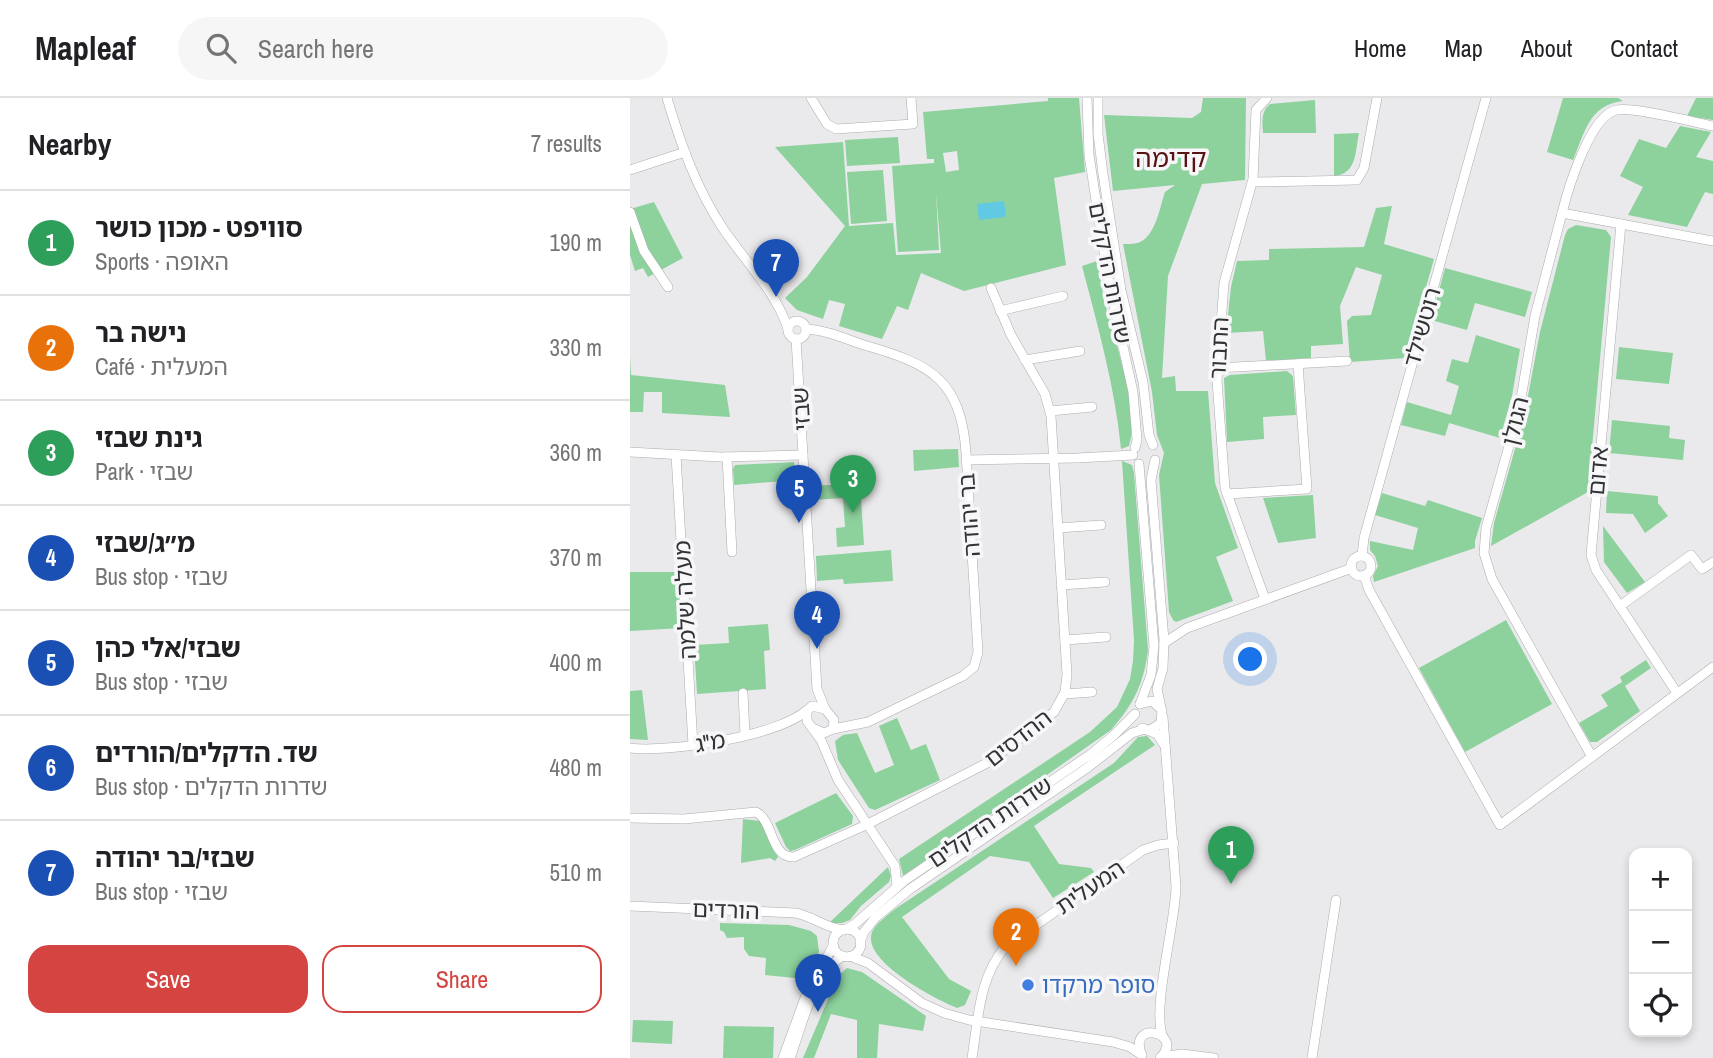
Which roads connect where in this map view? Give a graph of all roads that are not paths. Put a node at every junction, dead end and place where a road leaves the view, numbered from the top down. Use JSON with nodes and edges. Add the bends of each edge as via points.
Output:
{"nodes":[{"id":1,"x":667,"y":98,"type":"edge"},
{"id":2,"x":811,"y":98,"type":"edge"},
{"id":3,"x":911,"y":98,"type":"edge"},
{"id":4,"x":1087,"y":98,"type":"edge"},
{"id":5,"x":1098,"y":98,"type":"edge"},
{"id":6,"x":1267,"y":98,"type":"edge"},
{"id":7,"x":1377,"y":98,"type":"edge"},
{"id":8,"x":1486,"y":98,"type":"edge"},
{"id":9,"x":1713,"y":126,"type":"edge"},
{"id":10,"x":685,"y":152,"type":"junction"},
{"id":11,"x":630,"y":170,"type":"edge"},
{"id":12,"x":1253,"y":182,"type":"junction"},
{"id":13,"x":630,"y":212,"type":"edge"},
{"id":14,"x":1562,"y":213,"type":"junction"},
{"id":15,"x":1621,"y":224,"type":"junction"},
{"id":16,"x":1713,"y":241,"type":"edge"},
{"id":17,"x":668,"y":288,"type":"dead end"},
{"id":18,"x":992,"y":288,"type":"dead end"},
{"id":19,"x":1063,"y":296,"type":"dead end"},
{"id":20,"x":779,"y":309,"type":"junction"},
{"id":21,"x":1000,"y":311,"type":"junction"},
{"id":22,"x":798,"y":321,"type":"junction"},
{"id":23,"x":788,"y":329,"type":"junction"},
{"id":24,"x":806,"y":329,"type":"junction"},
{"id":25,"x":796,"y":339,"type":"junction"},
{"id":26,"x":1080,"y":351,"type":"dead end"},
{"id":27,"x":1025,"y":360,"type":"junction"},
{"id":28,"x":1347,"y":361,"type":"dead end"},
{"id":29,"x":1298,"y":364,"type":"junction"},
{"id":30,"x":1217,"y":368,"type":"junction"},
{"id":31,"x":1092,"y":407,"type":"dead end"},
{"id":32,"x":1050,"y":411,"type":"junction"},
{"id":33,"x":1153,"y":445,"type":"junction"},
{"id":34,"x":1134,"y":451,"type":"junction"},
{"id":35,"x":630,"y":452,"type":"edge"},
{"id":36,"x":676,"y":455,"type":"junction"},
{"id":37,"x":803,"y":455,"type":"junction"},
{"id":38,"x":727,"y":457,"type":"junction"},
{"id":39,"x":1054,"y":459,"type":"junction"},
{"id":40,"x":966,"y":460,"type":"junction"},
{"id":41,"x":1155,"y":460,"type":"junction"},
{"id":42,"x":1139,"y":464,"type":"junction"},
{"id":43,"x":1227,"y":494,"type":"junction"},
{"id":44,"x":1101,"y":525,"type":"dead end"},
{"id":45,"x":1058,"y":528,"type":"junction"},
{"id":46,"x":732,"y":552,"type":"dead end"},
{"id":47,"x":1362,"y":556,"type":"junction"},
{"id":48,"x":1713,"y":562,"type":"edge"},
{"id":49,"x":1352,"y":568,"type":"junction"},
{"id":50,"x":1364,"y":575,"type":"junction"},
{"id":51,"x":1105,"y":582,"type":"dead end"},
{"id":52,"x":1061,"y":585,"type":"junction"},
{"id":53,"x":1265,"y":599,"type":"junction"},
{"id":54,"x":1620,"y":606,"type":"junction"},
{"id":55,"x":1162,"y":618,"type":"junction"},
{"id":56,"x":1187,"y":628,"type":"junction"},
{"id":57,"x":1106,"y":637,"type":"dead end"},
{"id":58,"x":1065,"y":640,"type":"junction"},
{"id":59,"x":1164,"y":643,"type":"junction"},
{"id":60,"x":1713,"y":667,"type":"edge"},
{"id":61,"x":817,"y":689,"type":"junction"},
{"id":62,"x":1092,"y":692,"type":"dead end"},
{"id":63,"x":743,"y":693,"type":"dead end"},
{"id":64,"x":1677,"y":693,"type":"junction"},
{"id":65,"x":1065,"y":694,"type":"junction"},
{"id":66,"x":1140,"y":704,"type":"junction"},
{"id":67,"x":808,"y":709,"type":"junction"},
{"id":68,"x":829,"y":712,"type":"junction"},
{"id":69,"x":1162,"y":712,"type":"junction"},
{"id":70,"x":1135,"y":714,"type":"junction"},
{"id":71,"x":789,"y":722,"type":"junction"},
{"id":72,"x":855,"y":724,"type":"junction"},
{"id":73,"x":811,"y":726,"type":"junction"},
{"id":74,"x":1147,"y":729,"type":"junction"},
{"id":75,"x":832,"y":730,"type":"junction"},
{"id":76,"x":745,"y":734,"type":"junction"},
{"id":77,"x":693,"y":745,"type":"junction"},
{"id":78,"x":630,"y":747,"type":"edge"},
{"id":79,"x":1167,"y":750,"type":"junction"},
{"id":80,"x":826,"y":753,"type":"junction"},
{"id":81,"x":1592,"y":757,"type":"junction"},
{"id":82,"x":630,"y":818,"type":"edge"},
{"id":83,"x":866,"y":825,"type":"junction"},
{"id":84,"x":1174,"y":843,"type":"junction"},
{"id":85,"x":897,"y":887,"type":"junction"},
{"id":86,"x":1336,"y":900,"type":"dead end"},
{"id":87,"x":630,"y":906,"type":"edge"},
{"id":88,"x":820,"y":923,"type":"junction"},
{"id":89,"x":845,"y":930,"type":"junction"},
{"id":90,"x":860,"y":943,"type":"junction"},
{"id":91,"x":833,"y":945,"type":"junction"},
{"id":92,"x":846,"y":956,"type":"junction"},
{"id":93,"x":875,"y":968,"type":"junction"},
{"id":94,"x":1160,"y":1007,"type":"junction"},
{"id":95,"x":978,"y":1021,"type":"junction"},
{"id":96,"x":1145,"y":1035,"type":"junction"},
{"id":97,"x":1163,"y":1037,"type":"junction"},
{"id":98,"x":1113,"y":1042,"type":"junction"},
{"id":99,"x":1145,"y":1057,"type":"edge"},
{"id":100,"x":1161,"y":1057,"type":"edge"},
{"id":101,"x":783,"y":1058,"type":"edge"},
{"id":102,"x":790,"y":1058,"type":"edge"},
{"id":103,"x":972,"y":1058,"type":"edge"},
{"id":104,"x":1214,"y":1058,"type":"edge"},
{"id":105,"x":1312,"y":1058,"type":"edge"}],
"edges":[{"from":1,"to":10,"type":"street"},
{"from":2,"to":3,"type":"street","via":[[827,124],[840,130],[913,124]]},
{"from":4,"to":34,"type":"street","name":"שדרות הדקלים","via":[[1089,155],[1108,278],[1135,400]]},
{"from":5,"to":33,"type":"street","name":"שדרות הדקלים","via":[[1100,154],[1118,276]]},
{"from":6,"to":12,"type":"street","name":"התבור","via":[[1255,115]]},
{"from":7,"to":12,"type":"street","via":[[1364,168],[1357,180]]},
{"from":8,"to":47,"type":"street","name":"רוטשילד"},
{"from":9,"to":14,"type":"street","name":"הגולן","via":[[1627,109],[1611,112],[1594,130]]},
{"from":10,"to":11,"type":"street"},
{"from":10,"to":20,"type":"street","via":[[715,215]]},
{"from":12,"to":30,"type":"street","name":"התבור","via":[[1226,275]]},
{"from":13,"to":17,"type":"street","via":[[644,251]]},
{"from":14,"to":15,"type":"street"},
{"from":14,"to":81,"type":"street","name":"הגולן","via":[[1484,548],[1492,579]]},
{"from":15,"to":16,"type":"street"},
{"from":15,"to":54,"type":"street","name":"אדום","via":[[1591,552],[1595,568]]},
{"from":18,"to":21,"type":"street","name":"ההדסים"},
{"from":19,"to":21,"type":"street"},
{"from":20,"to":22,"type":"street"},
{"from":20,"to":23,"type":"street"},
{"from":21,"to":27,"type":"street","name":"ההדסים"},
{"from":22,"to":23,"type":"street"},
{"from":22,"to":24,"type":"street"},
{"from":23,"to":25,"type":"street"},
{"from":24,"to":25,"type":"street","via":[[803,337]]},
{"from":24,"to":40,"type":"street","name":"בר יהודה","via":[[890,352],[930,372],[948,389],[959,411]]},
{"from":25,"to":37,"type":"street","name":"שבזי"},
{"from":26,"to":27,"type":"street"},
{"from":27,"to":32,"type":"street","name":"ההדסים"},
{"from":28,"to":29,"type":"street"},
{"from":29,"to":30,"type":"street"},
{"from":29,"to":43,"type":"street","via":[[1307,489]]},
{"from":30,"to":43,"type":"street","name":"התבור"},
{"from":31,"to":32,"type":"street"},
{"from":32,"to":39,"type":"street","name":"ההדסים"},
{"from":33,"to":34,"type":"street","via":[[1142,442]]},
{"from":33,"to":41,"type":"street","name":"שדרות הדקלים"},
{"from":34,"to":39,"type":"street"},
{"from":34,"to":42,"type":"street"},
{"from":35,"to":36,"type":"street"},
{"from":36,"to":38,"type":"street"},
{"from":36,"to":77,"type":"street","name":"מעלה שלמה"},
{"from":37,"to":38,"type":"street"},
{"from":37,"to":61,"type":"street","name":"שבזי"},
{"from":38,"to":46,"type":"street"},
{"from":39,"to":40,"type":"street"},
{"from":39,"to":45,"type":"street","name":"ההדסים"},
{"from":40,"to":72,"type":"street","name":"בר יהודה","via":[[977,662],[963,676]]},
{"from":41,"to":42,"type":"street","via":[[1148,466]]},
{"from":41,"to":55,"type":"street","name":"שדרות הדקלים","via":[[1151,485]]},
{"from":42,"to":66,"type":"street","via":[[1154,646]]},
{"from":43,"to":53,"type":"street","name":"התבור"},
{"from":44,"to":45,"type":"street"},
{"from":45,"to":52,"type":"street","name":"ההדסים"},
{"from":47,"to":49,"type":"street","via":[[1354,559]]},
{"from":47,"to":50,"type":"street","via":[[1371,565]]},
{"from":48,"to":54,"type":"street","via":[[1702,569],[1691,555]]},
{"from":49,"to":50,"type":"street"},
{"from":49,"to":53,"type":"street"},
{"from":50,"to":81,"type":"street","via":[[1500,825]]},
{"from":51,"to":52,"type":"street"},
{"from":52,"to":58,"type":"street","name":"ההדסים"},
{"from":53,"to":56,"type":"street"},
{"from":54,"to":64,"type":"street","name":"אדום"},
{"from":55,"to":56,"type":"street"},
{"from":55,"to":59,"type":"street","name":"שדרות הדקלים"},
{"from":56,"to":59,"type":"street"},
{"from":57,"to":58,"type":"street"},
{"from":58,"to":65,"type":"street","name":"ההדסים"},
{"from":59,"to":69,"type":"street","name":"שדרות הדקלים","via":[[1157,692]]},
{"from":60,"to":64,"type":"street"},
{"from":61,"to":67,"type":"street","name":"שבזי"},
{"from":61,"to":68,"type":"street","name":"שבזי"},
{"from":62,"to":65,"type":"street"},
{"from":63,"to":76,"type":"street"},
{"from":64,"to":81,"type":"street"},
{"from":65,"to":83,"type":"street","name":"ההדסים","via":[[1046,720],[985,765]]},
{"from":66,"to":69,"type":"street","via":[[1152,701]]},
{"from":66,"to":70,"type":"street"},
{"from":67,"to":68,"type":"street","via":[[816,706]]},
{"from":67,"to":71,"type":"street","name":"מ\"ג"},
{"from":67,"to":73,"type":"street","via":[[806,719]]},
{"from":68,"to":72,"type":"street","via":[[842,722]]},
{"from":68,"to":75,"type":"street"},
{"from":69,"to":74,"type":"street","via":[[1158,726]]},
{"from":69,"to":79,"type":"street","name":"שדרות הדקלים"},
{"from":70,"to":74,"type":"street","via":[[1138,725]]},
{"from":70,"to":85,"type":"street","name":"שדרות הדקלים","via":[[1086,757]]},
{"from":71,"to":73,"type":"street","name":"מ\"ג"},
{"from":71,"to":76,"type":"street","name":"מ\"ג"},
{"from":72,"to":75,"type":"street","name":"בר יהודה"},
{"from":73,"to":75,"type":"street","via":[[824,733]]},
{"from":73,"to":80,"type":"street"},
{"from":74,"to":79,"type":"street","via":[[1160,737]]},
{"from":74,"to":90,"type":"street","name":"שדרות הדקלים","via":[[1132,733],[909,889],[875,918]]},
{"from":75,"to":80,"type":"street"},
{"from":76,"to":77,"type":"street","name":"מ\"ג"},
{"from":77,"to":78,"type":"street","name":"מ\"ג"},
{"from":79,"to":84,"type":"street","name":"שדרות הדקלים"},
{"from":80,"to":83,"type":"street"},
{"from":82,"to":83,"type":"street","name":"ההדסים","via":[[758,813],[789,858]]},
{"from":83,"to":85,"type":"street","via":[[895,866]]},
{"from":84,"to":94,"type":"street","name":"שדרות הדקלים","via":[[1176,903]]},
{"from":84,"to":95,"type":"street","name":"המעלית","via":[[1143,850],[1011,941],[988,975]]},
{"from":85,"to":89,"type":"street","name":"שדרות הדקלים"},
{"from":86,"to":105,"type":"street"},
{"from":87,"to":88,"type":"street","name":"הורדים","via":[[795,912]]},
{"from":88,"to":89,"type":"street","name":"הורדים"},
{"from":88,"to":91,"type":"street"},
{"from":89,"to":90,"type":"street","via":[[856,933]]},
{"from":89,"to":91,"type":"street","via":[[835,936]]},
{"from":90,"to":92,"type":"street","via":[[857,952]]},
{"from":90,"to":93,"type":"street"},
{"from":91,"to":92,"type":"street"},
{"from":91,"to":101,"type":"street","via":[[805,998]]},
{"from":92,"to":93,"type":"street"},
{"from":92,"to":102,"type":"street","via":[[832,965],[818,986]]},
{"from":93,"to":95,"type":"street","via":[[927,1006]]},
{"from":94,"to":96,"type":"street"},
{"from":94,"to":97,"type":"street"},
{"from":95,"to":98,"type":"street"},
{"from":95,"to":103,"type":"street","name":"המעלית"},
{"from":96,"to":97,"type":"street"},
{"from":96,"to":98,"type":"street"},
{"from":96,"to":99,"type":"street","via":[[1139,1045]]},
{"from":97,"to":100,"type":"street","via":[[1166,1048]]},
{"from":98,"to":99,"type":"street"},
{"from":100,"to":104,"type":"street"}]}
